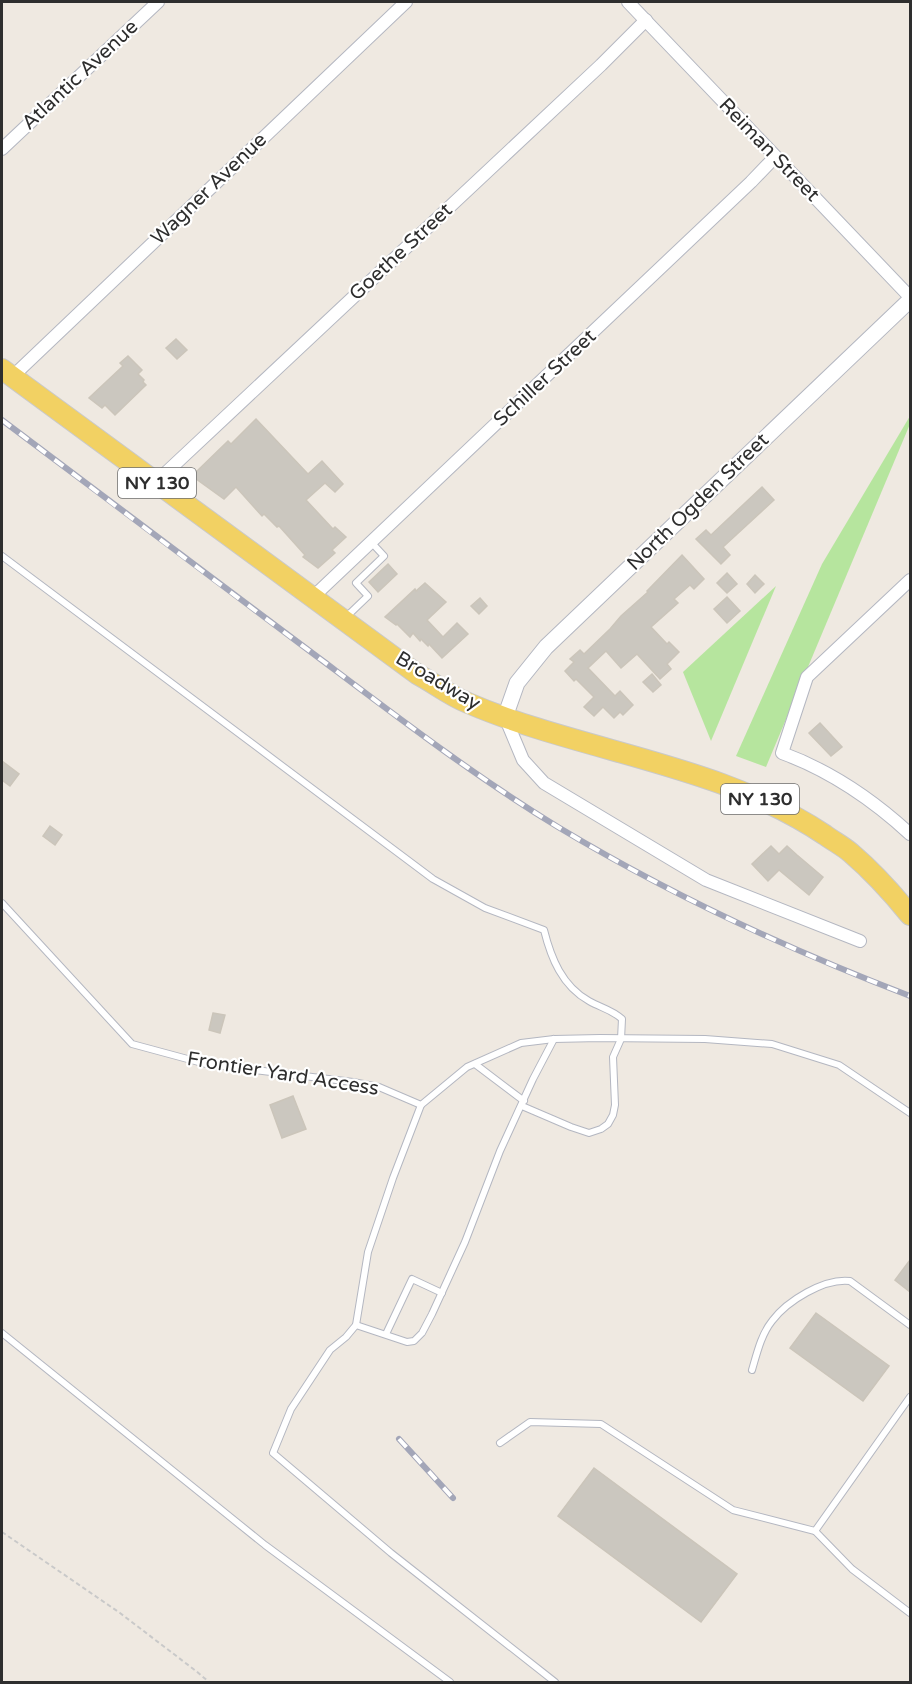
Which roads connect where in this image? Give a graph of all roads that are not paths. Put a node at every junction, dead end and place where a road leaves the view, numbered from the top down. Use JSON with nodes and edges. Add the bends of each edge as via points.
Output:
{"nodes":[{"id":1,"x":158,"y":2,"type":"edge"},
{"id":2,"x":406,"y":2,"type":"edge"},
{"id":3,"x":628,"y":2,"type":"edge"},
{"id":4,"x":645,"y":20,"type":"junction"},
{"id":5,"x":2,"y":149,"type":"edge"},
{"id":6,"x":775,"y":157,"type":"junction"},
{"id":7,"x":910,"y":299,"type":"edge"},
{"id":8,"x":7,"y":373,"type":"edge"},
{"id":9,"x":156,"y":482,"type":"junction"},
{"id":10,"x":371,"y":542,"type":"junction"},
{"id":11,"x":2,"y":556,"type":"edge"},
{"id":12,"x":910,"y":580,"type":"edge"},
{"id":13,"x":313,"y":597,"type":"junction"},
{"id":14,"x":344,"y":619,"type":"junction"},
{"id":15,"x":505,"y":717,"type":"junction"},
{"id":16,"x":910,"y":834,"type":"edge"},
{"id":17,"x":2,"y":903,"type":"edge"},
{"id":18,"x":910,"y":915,"type":"edge"},
{"id":19,"x":860,"y":941,"type":"dead end"},
{"id":20,"x":554,"y":1039,"type":"junction"},
{"id":21,"x":621,"y":1039,"type":"junction"},
{"id":22,"x":475,"y":1064,"type":"junction"},
{"id":23,"x":523,"y":1103,"type":"junction"},
{"id":24,"x":421,"y":1105,"type":"junction"},
{"id":25,"x":910,"y":1113,"type":"edge"},
{"id":26,"x":442,"y":1293,"type":"junction"},
{"id":27,"x":356,"y":1325,"type":"junction"},
{"id":28,"x":910,"y":1325,"type":"edge"},
{"id":29,"x":2,"y":1333,"type":"edge"},
{"id":30,"x":386,"y":1334,"type":"junction"},
{"id":31,"x":752,"y":1370,"type":"dead end"},
{"id":32,"x":910,"y":1396,"type":"edge"},
{"id":33,"x":500,"y":1443,"type":"dead end"},
{"id":34,"x":815,"y":1531,"type":"junction"},
{"id":35,"x":910,"y":1613,"type":"edge"},
{"id":36,"x":450,"y":1683,"type":"edge"},
{"id":37,"x":555,"y":1683,"type":"edge"}],
"edges":[{"from":1,"to":5,"type":"street","name":"Atlantic Avenue"},
{"from":2,"to":8,"type":"street","name":"Wagner Avenue"},
{"from":3,"to":4,"type":"street","name":"Reiman Street"},
{"from":4,"to":6,"type":"street","name":"Reiman Street"},
{"from":4,"to":9,"type":"street","name":"Goethe Street"},
{"from":6,"to":7,"type":"street","name":"Reiman Street"},
{"from":6,"to":10,"type":"street","name":"Schiller Street"},
{"from":7,"to":15,"type":"street","name":"North Ogden Street","via":[[546,647],[518,683]]},
{"from":8,"to":9,"type":"main road","name":"Broadway","number":"NY 130"},
{"from":9,"to":13,"type":"main road","name":"Broadway","number":"NY 130"},
{"from":10,"to":13,"type":"street","name":"Schiller Street"},
{"from":10,"to":14,"type":"lane","via":[[384,556],[356,583],[368,596]]},
{"from":11,"to":21,"type":"lane","via":[[433,879],[485,908],[544,930],[550,955],[566,982],[587,1000],[622,1019]]},
{"from":12,"to":16,"type":"street","via":[[807,677],[782,753],[858,791]]},
{"from":13,"to":14,"type":"main road","name":"Broadway","number":"NY 130"},
{"from":14,"to":15,"type":"main road","name":"Broadway","number":"NY 130","via":[[417,674],[466,702]]},
{"from":15,"to":18,"type":"main road","name":"Broadway","number":"NY 130","via":[[748,793],[806,822],[851,853]]},
{"from":15,"to":19,"type":"street","via":[[523,760],[544,783],[706,880]]},
{"from":17,"to":24,"type":"lane","name":"Frontier Yard Access","via":[[132,1044],[206,1064],[379,1087]]},
{"from":20,"to":21,"type":"lane"},
{"from":20,"to":22,"type":"lane","via":[[521,1043]]},
{"from":20,"to":23,"type":"lane"},
{"from":21,"to":23,"type":"lane","via":[[613,1057],[613,1115],[601,1129],[589,1133]]},
{"from":21,"to":25,"type":"lane","via":[[772,1044],[839,1065]]},
{"from":22,"to":23,"type":"lane"},
{"from":22,"to":24,"type":"lane"},
{"from":23,"to":26,"type":"lane"},
{"from":24,"to":27,"type":"lane","via":[[368,1251]]},
{"from":26,"to":30,"type":"lane","via":[[414,1341]]},
{"from":26,"to":30,"type":"lane","via":[[412,1279]]},
{"from":27,"to":30,"type":"lane"},
{"from":27,"to":37,"type":"lane","via":[[330,1350],[291,1409],[273,1453]]},
{"from":28,"to":31,"type":"lane","via":[[849,1281],[824,1284],[772,1321]]},
{"from":29,"to":36,"type":"lane","via":[[265,1545]]},
{"from":32,"to":34,"type":"lane"},
{"from":33,"to":34,"type":"lane","via":[[530,1422],[601,1424],[733,1510]]},
{"from":34,"to":35,"type":"lane","via":[[852,1569]]}]}
